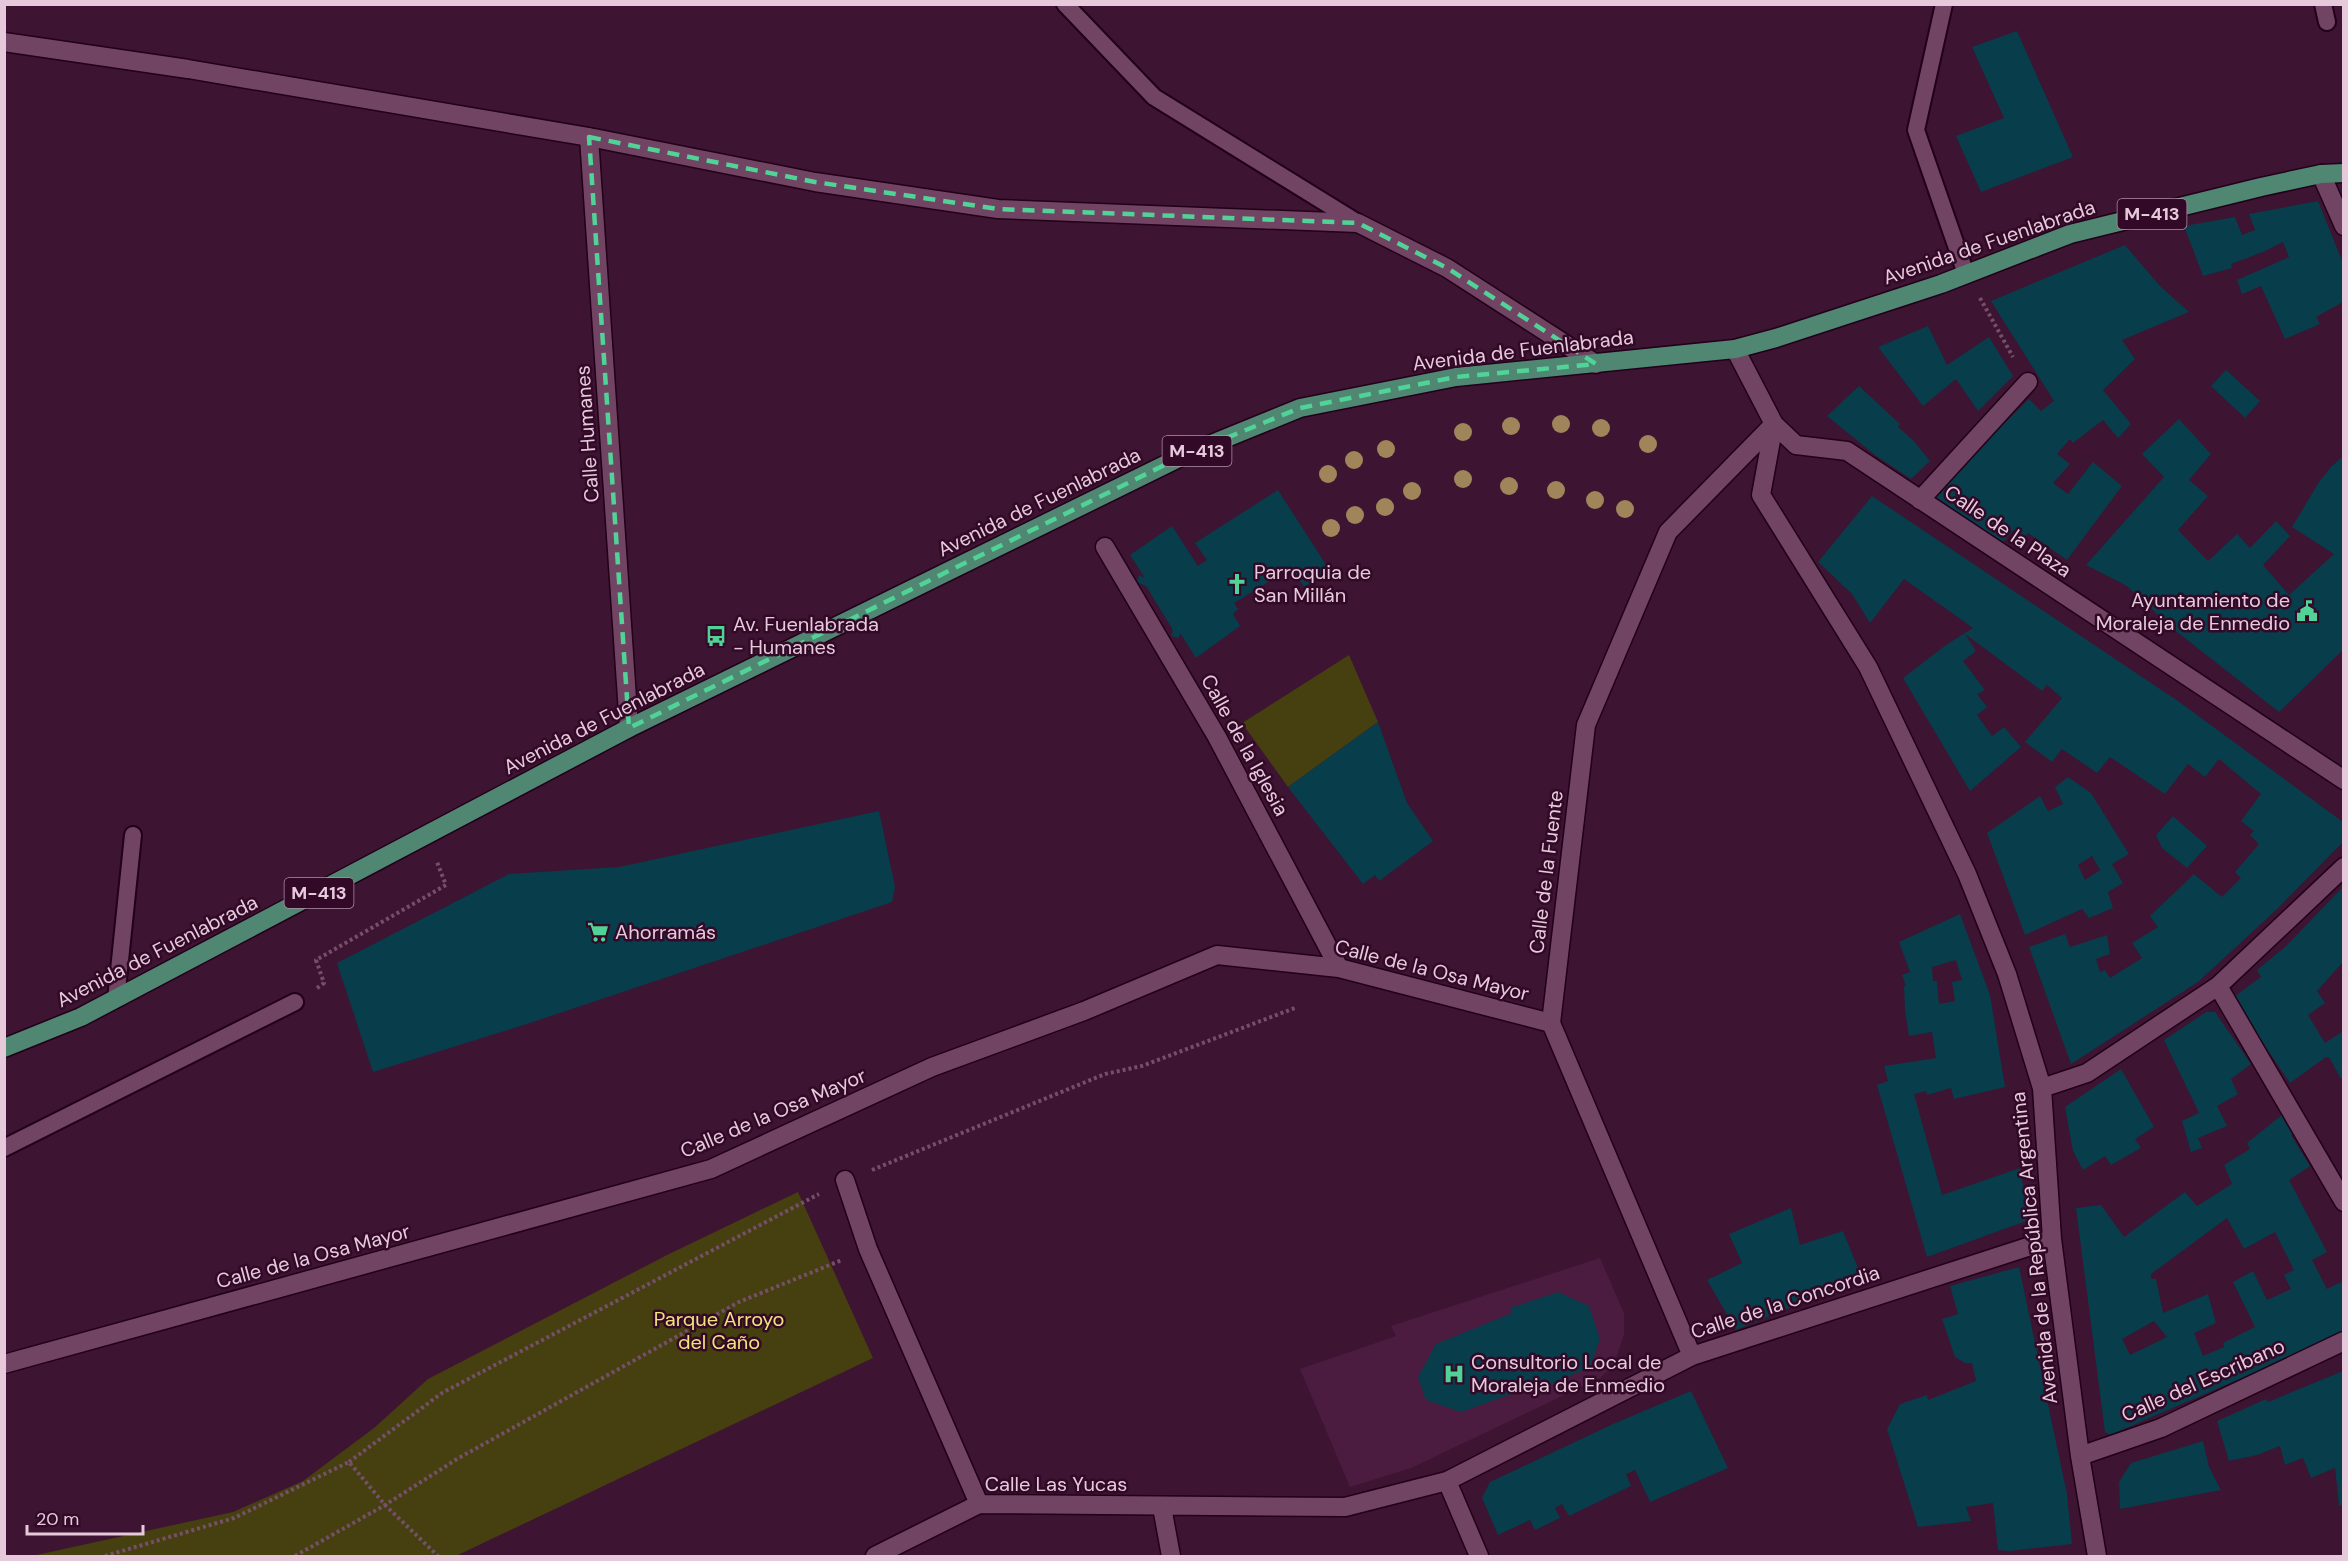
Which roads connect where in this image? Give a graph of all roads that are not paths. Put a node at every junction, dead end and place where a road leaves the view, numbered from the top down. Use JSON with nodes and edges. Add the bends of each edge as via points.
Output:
{"nodes":[{"id":1,"x":1065,"y":4,"type":"edge"},
{"id":2,"x":1944,"y":4,"type":"edge"},
{"id":3,"x":2323,"y":4,"type":"edge"},
{"id":4,"x":2327,"y":22,"type":"dead end"},
{"id":5,"x":4,"y":42,"type":"edge"},
{"id":6,"x":589,"y":137,"type":"junction"},
{"id":7,"x":2343,"y":173,"type":"edge"},
{"id":8,"x":2321,"y":174,"type":"junction"},
{"id":9,"x":1358,"y":223,"type":"junction"},
{"id":10,"x":2343,"y":226,"type":"edge"},
{"id":11,"x":1966,"y":274,"type":"junction"},
{"id":12,"x":1735,"y":349,"type":"junction"},
{"id":13,"x":1596,"y":364,"type":"junction"},
{"id":14,"x":2028,"y":382,"type":"road end"},
{"id":15,"x":1773,"y":424,"type":"junction"},
{"id":16,"x":1920,"y":500,"type":"junction"},
{"id":17,"x":1105,"y":547,"type":"dead end"},
{"id":18,"x":629,"y":728,"type":"junction"},
{"id":19,"x":2343,"y":780,"type":"edge"},
{"id":20,"x":134,"y":835,"type":"dead end"},
{"id":21,"x":2343,"y":867,"type":"edge"},
{"id":22,"x":1340,"y":968,"type":"junction"},
{"id":23,"x":2218,"y":986,"type":"junction"},
{"id":24,"x":116,"y":999,"type":"junction"},
{"id":25,"x":295,"y":1002,"type":"road end"},
{"id":26,"x":1551,"y":1023,"type":"junction"},
{"id":27,"x":4,"y":1048,"type":"edge"},
{"id":28,"x":2042,"y":1088,"type":"junction"},
{"id":29,"x":4,"y":1148,"type":"edge"},
{"id":30,"x":845,"y":1180,"type":"road end"},
{"id":31,"x":2343,"y":1202,"type":"edge"},
{"id":32,"x":2052,"y":1239,"type":"junction"},
{"id":33,"x":2343,"y":1341,"type":"edge"},
{"id":34,"x":1692,"y":1356,"type":"junction"},
{"id":35,"x":4,"y":1364,"type":"edge"},
{"id":36,"x":2080,"y":1456,"type":"junction"},
{"id":37,"x":1447,"y":1481,"type":"junction"},
{"id":38,"x":979,"y":1504,"type":"junction"},
{"id":39,"x":1162,"y":1507,"type":"junction"},
{"id":40,"x":875,"y":1557,"type":"edge"},
{"id":41,"x":1171,"y":1557,"type":"edge"},
{"id":42,"x":1479,"y":1557,"type":"edge"},
{"id":43,"x":2097,"y":1557,"type":"edge"}],
"edges":[{"from":1,"to":9,"type":"lane","via":[[1154,97]]},
{"from":2,"to":11,"type":"lane","via":[[1916,130]]},
{"from":3,"to":4,"type":"lane"},
{"from":5,"to":6,"type":"street"},
{"from":6,"to":9,"type":"street","via":[[815,182],[999,209]]},
{"from":6,"to":18,"type":"street","name":"Calle Humanes"},
{"from":7,"to":8,"type":"main road","name":"Avenida de Fuenlabrada","number":"M-413"},
{"from":8,"to":10,"type":"street"},
{"from":8,"to":11,"type":"main road","name":"Avenida de Fuenlabrada","number":"M-413","via":[[2070,234]]},
{"from":9,"to":13,"type":"street","via":[[1448,268]]},
{"from":11,"to":12,"type":"main road","name":"Avenida de Fuenlabrada","number":"M-413"},
{"from":12,"to":13,"type":"main road","name":"Avenida de Fuenlabrada","number":"M-413"},
{"from":12,"to":15,"type":"street","name":"Calle de la Plaza"},
{"from":13,"to":18,"type":"main road","name":"Avenida de Fuenlabrada","number":"M-413","via":[[1456,377],[1300,408],[1187,454]]},
{"from":14,"to":16,"type":"street"},
{"from":15,"to":16,"type":"street","name":"Calle de la Plaza","via":[[1796,445],[1847,451]]},
{"from":15,"to":26,"type":"street","name":"Calle de la Fuente","via":[[1668,532],[1586,725]]},
{"from":15,"to":28,"type":"street","name":"Avenida de la República Argentina","via":[[1761,495],[1868,667],[1967,874],[2007,974]]},
{"from":16,"to":19,"type":"street","name":"Calle de la Plaza"},
{"from":17,"to":22,"type":"street","name":"Calle de la Iglesia","via":[[1217,737]]},
{"from":18,"to":24,"type":"main road","name":"Avenida de Fuenlabrada","number":"M-413"},
{"from":20,"to":24,"type":"lane"},
{"from":21,"to":23,"type":"street"},
{"from":22,"to":26,"type":"street","name":"Calle de la Osa Mayor"},
{"from":22,"to":35,"type":"street","name":"Calle de la Osa Mayor","via":[[1217,955],[1084,1011],[932,1067],[711,1169]]},
{"from":23,"to":28,"type":"street","via":[[2087,1073]]},
{"from":23,"to":31,"type":"street"},
{"from":24,"to":27,"type":"main road","name":"Avenida de Fuenlabrada","number":"M-413"},
{"from":25,"to":29,"type":"lane"},
{"from":26,"to":34,"type":"street","name":"Calle de la Fuente"},
{"from":28,"to":32,"type":"street","name":"Avenida de la República Argentina"},
{"from":30,"to":38,"type":"street","via":[[868,1249]]},
{"from":32,"to":34,"type":"street","name":"Calle de la Concordia"},
{"from":32,"to":36,"type":"street","name":"Avenida de la República Argentina"},
{"from":33,"to":36,"type":"street","name":"Calle del Escribano","via":[[2161,1428]]},
{"from":34,"to":37,"type":"street","name":"Calle de la Concordia"},
{"from":36,"to":43,"type":"street","name":"Avenida de la República Argentina"},
{"from":37,"to":39,"type":"street","name":"Calle de la Concordia","via":[[1345,1508]]},
{"from":37,"to":42,"type":"street"},
{"from":38,"to":39,"type":"street","name":"Calle Las Yucas"},
{"from":38,"to":40,"type":"street","name":"Calle Las Yucas"},
{"from":39,"to":41,"type":"street"}]}
